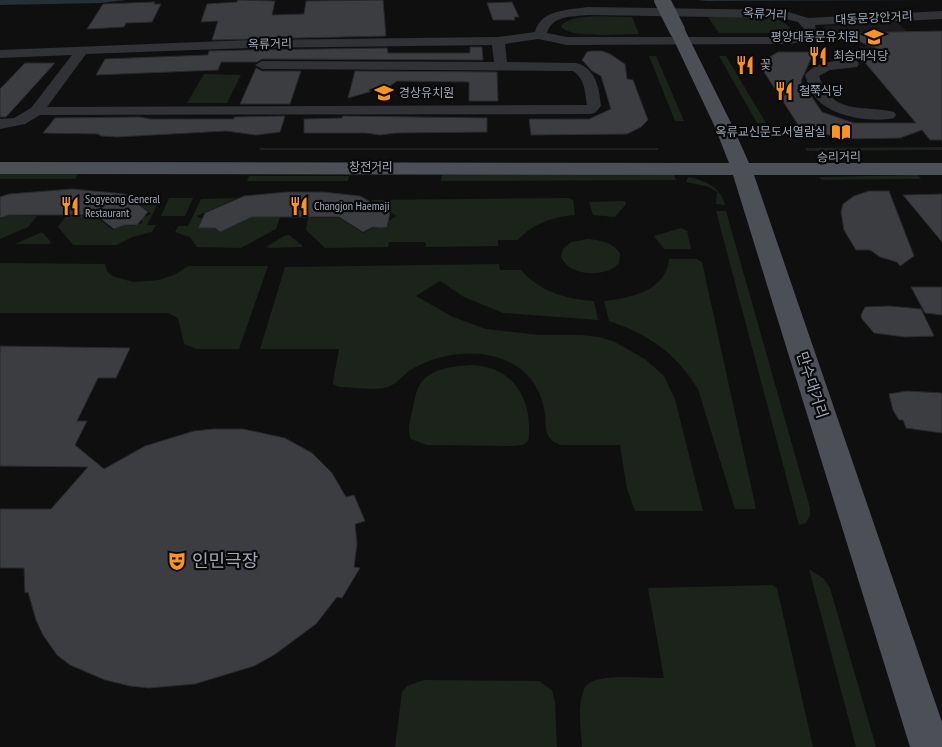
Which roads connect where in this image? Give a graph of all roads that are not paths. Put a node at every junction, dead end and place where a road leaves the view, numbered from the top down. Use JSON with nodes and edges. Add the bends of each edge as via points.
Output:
{"nodes":[{"id":1,"x":662,"y":0,"type":"edge"},
{"id":2,"x":942,"y":15,"type":"edge"},
{"id":3,"x":806,"y":22,"type":"junction"},
{"id":4,"x":540,"y":35,"type":"junction"},
{"id":5,"x":680,"y":36,"type":"junction"},
{"id":6,"x":498,"y":41,"type":"junction"},
{"id":7,"x":82,"y":51,"type":"junction"},
{"id":8,"x":0,"y":54,"type":"edge"},
{"id":9,"x":852,"y":64,"type":"dead end"},
{"id":10,"x":262,"y":65,"type":"dead end"},
{"id":11,"x":501,"y":66,"type":"junction"},
{"id":12,"x":36,"y":111,"type":"junction"},
{"id":13,"x":889,"y":115,"type":"dead end"},
{"id":14,"x":0,"y":124,"type":"edge"},
{"id":15,"x":942,"y":156,"type":"edge"},
{"id":16,"x":0,"y":157,"type":"edge"},
{"id":17,"x":739,"y":163,"type":"junction"},
{"id":18,"x":0,"y":168,"type":"edge"},
{"id":19,"x":942,"y":169,"type":"edge"},
{"id":20,"x":930,"y":747,"type":"edge"}],
"edges":[{"from":1,"to":5,"type":"main road","name":"만수대거리","bridge":true},
{"from":2,"to":3,"type":"street","name":"대동문강안거리"},
{"from":3,"to":4,"type":"street","name":"옥류거리","via":[[788,15],[762,12],[588,11],[547,19]]},
{"from":3,"to":5,"type":"street","name":"옥류거리","via":[[810,30],[805,37],[796,40]]},
{"from":4,"to":5,"type":"street","name":"옥류거리","via":[[567,41]]},
{"from":4,"to":6,"type":"street","name":"옥류거리"},
{"from":5,"to":17,"type":"main road","name":"만수대거리"},
{"from":6,"to":7,"type":"street","name":"옥류거리","via":[[249,44]]},
{"from":6,"to":11,"type":"street"},
{"from":7,"to":8,"type":"street","name":"옥류거리"},
{"from":7,"to":12,"type":"street"},
{"from":9,"to":13,"type":"street","via":[[816,71],[812,75],[817,87],[831,104],[850,113]]},
{"from":10,"to":11,"type":"street"},
{"from":11,"to":12,"type":"street","via":[[576,66],[590,79],[594,106],[580,111]]},
{"from":12,"to":14,"type":"street","via":[[20,121]]},
{"from":15,"to":17,"type":"main road","name":"승리거리"},
{"from":16,"to":17,"type":"main road","name":"창전거리"},
{"from":17,"to":18,"type":"main road","name":"창전거리"},
{"from":17,"to":19,"type":"main road","name":"승리거리"},
{"from":17,"to":20,"type":"main road","name":"만수대거리"}]}
